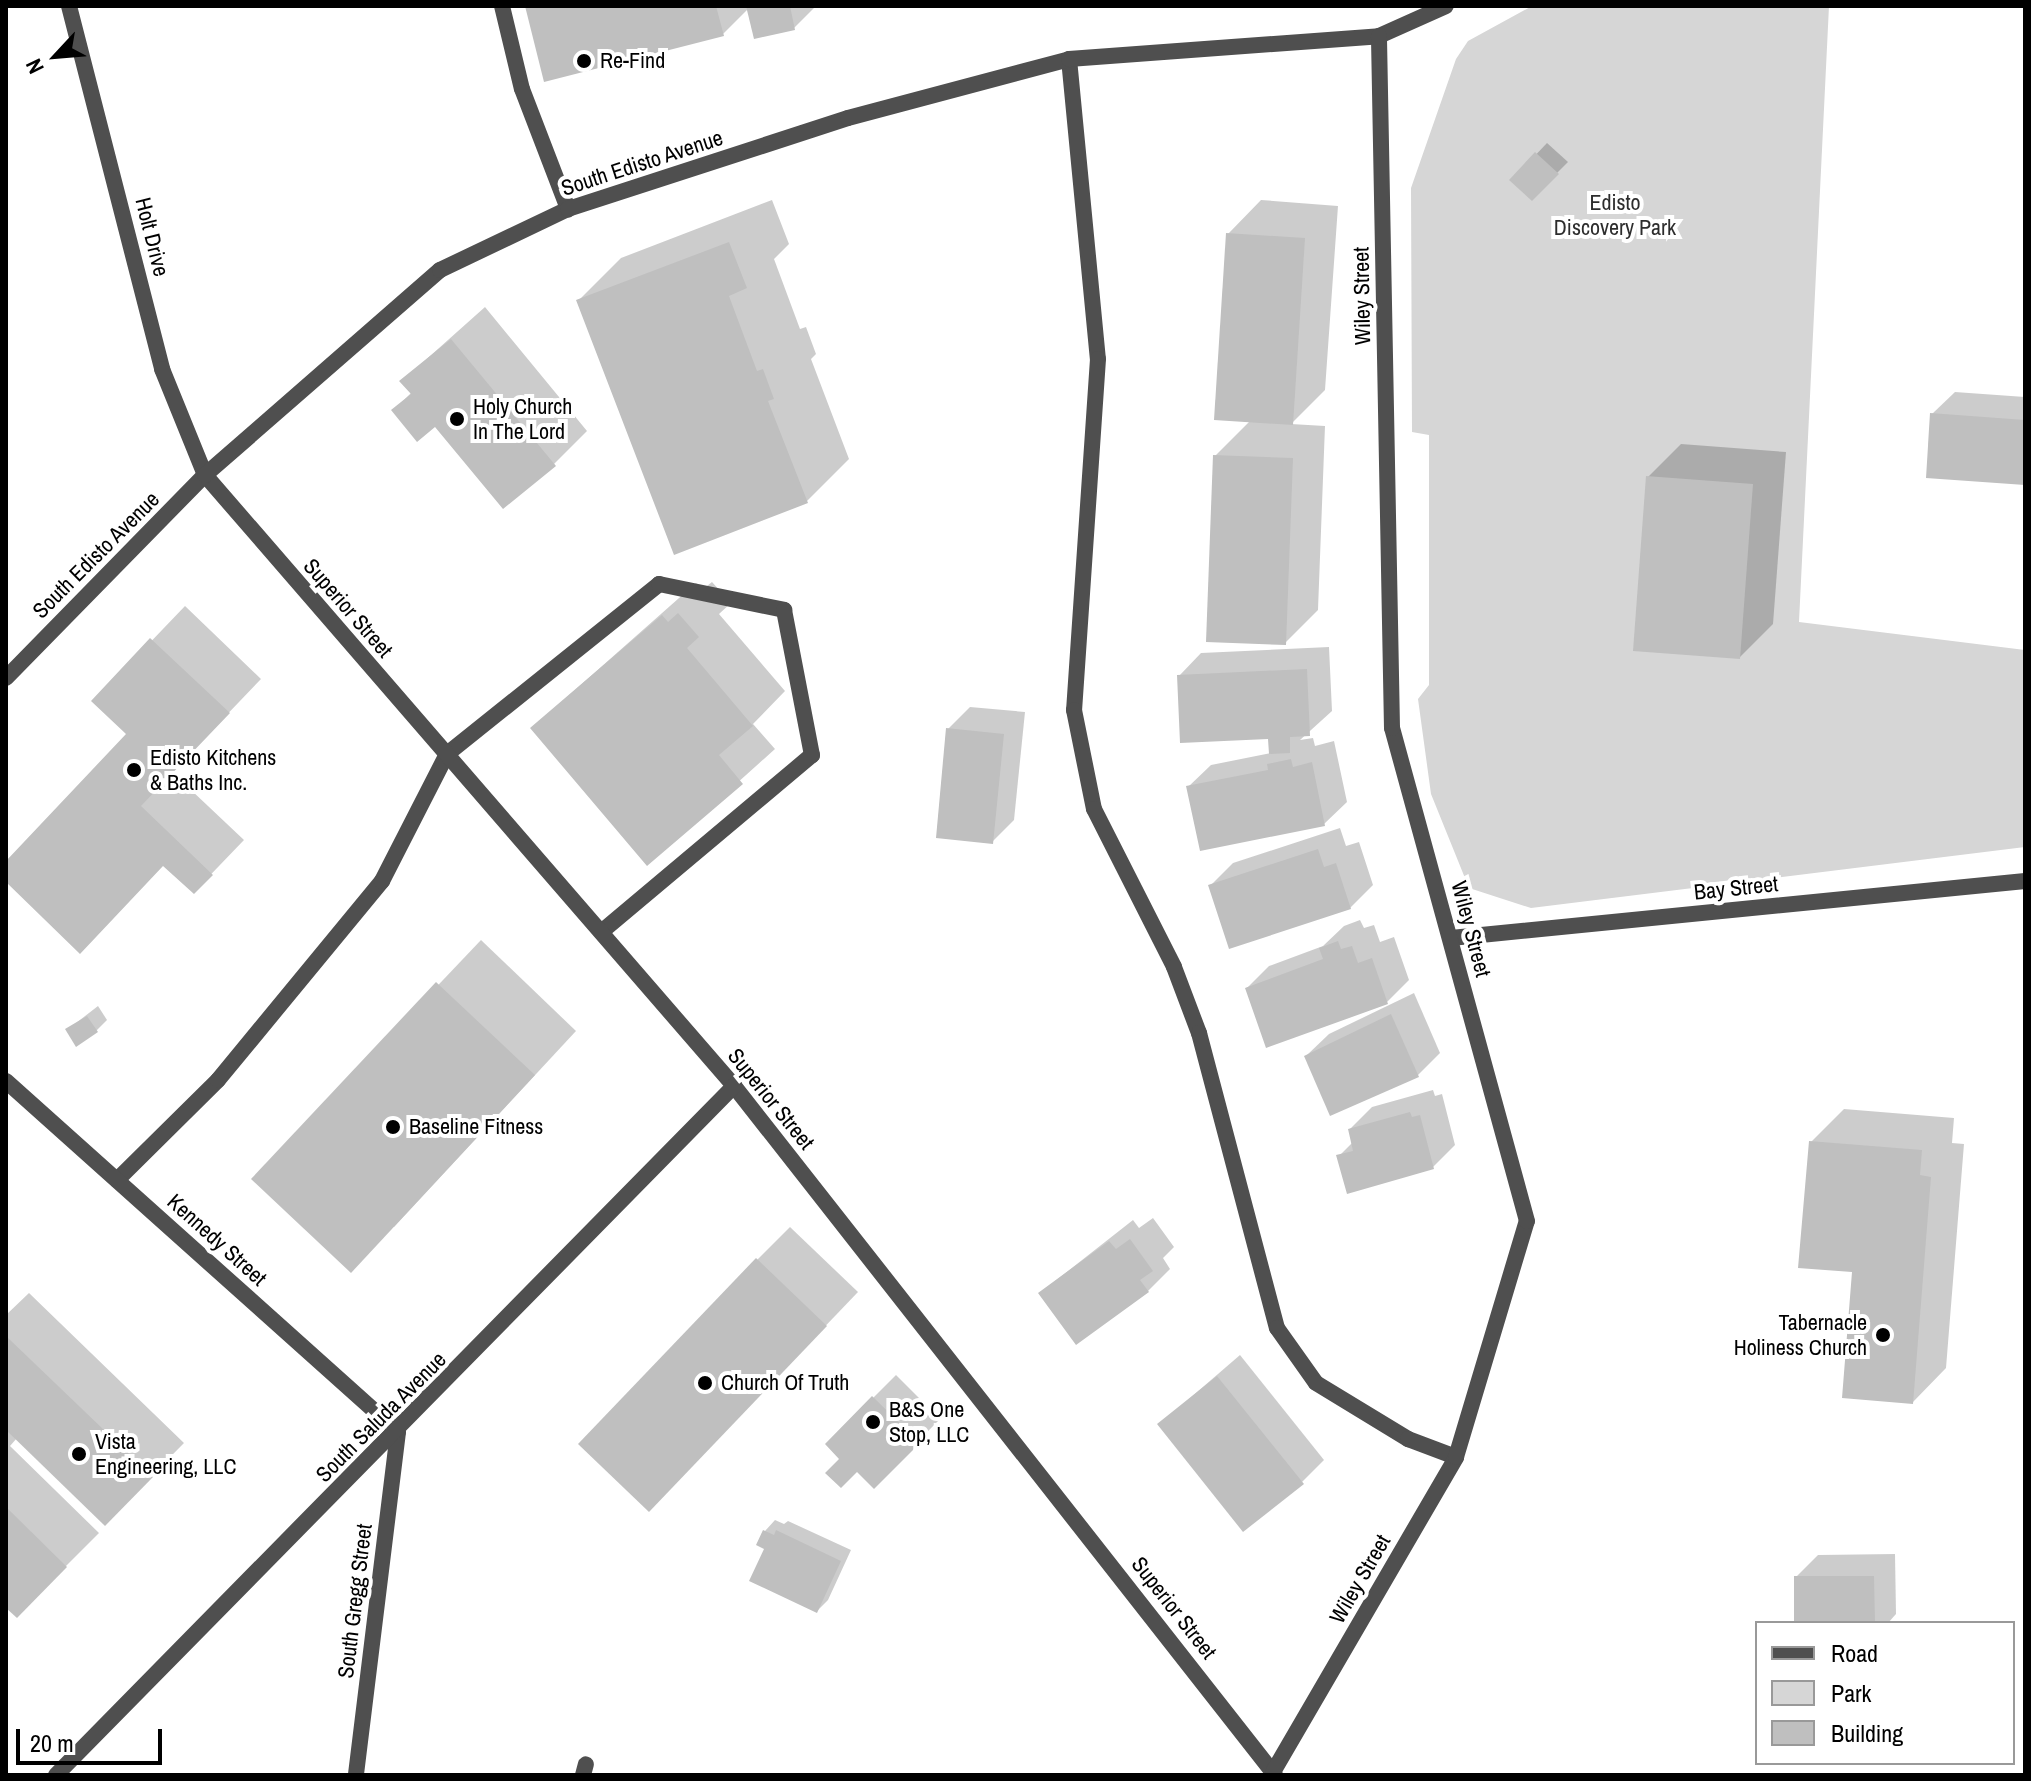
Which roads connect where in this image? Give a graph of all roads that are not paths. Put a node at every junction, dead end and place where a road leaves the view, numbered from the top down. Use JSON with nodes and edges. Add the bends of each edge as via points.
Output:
{"nodes":[{"id":1,"x":69,"y":6,"type":"edge"},
{"id":2,"x":502,"y":6,"type":"edge"},
{"id":3,"x":1446,"y":6,"type":"edge"},
{"id":4,"x":1379,"y":36,"type":"junction"},
{"id":5,"x":1069,"y":59,"type":"junction"},
{"id":6,"x":568,"y":209,"type":"junction"},
{"id":7,"x":205,"y":475,"type":"junction"},
{"id":8,"x":6,"y":678,"type":"edge"},
{"id":9,"x":447,"y":754,"type":"junction"},
{"id":10,"x":2025,"y":881,"type":"edge"},
{"id":11,"x":601,"y":932,"type":"junction"},
{"id":12,"x":1451,"y":938,"type":"junction"},
{"id":13,"x":6,"y":1081,"type":"edge"},
{"id":14,"x":734,"y":1086,"type":"junction"},
{"id":15,"x":117,"y":1180,"type":"junction"},
{"id":16,"x":398,"y":1432,"type":"junction"},
{"id":17,"x":1456,"y":1457,"type":"junction"},
{"id":18,"x":1274,"y":1774,"type":"edge"},
{"id":19,"x":56,"y":1775,"type":"edge"},
{"id":20,"x":356,"y":1775,"type":"edge"}],
"edges":[{"from":1,"to":7,"type":"street","name":"Holt Drive","via":[[162,369]]},
{"from":2,"to":6,"type":"street","via":[[522,89]]},
{"from":3,"to":4,"type":"street","name":"South Edisto Avenue"},
{"from":4,"to":5,"type":"street","name":"South Edisto Avenue"},
{"from":4,"to":12,"type":"street","name":"Wiley Street","via":[[1392,728]]},
{"from":5,"to":6,"type":"street","name":"South Edisto Avenue","via":[[848,118]]},
{"from":5,"to":17,"type":"street","via":[[1098,359],[1074,710],[1094,809],[1174,967],[1199,1033],[1277,1328],[1316,1383],[1408,1439]]},
{"from":6,"to":7,"type":"street","name":"South Edisto Avenue","via":[[440,270]]},
{"from":7,"to":8,"type":"street","name":"South Edisto Avenue"},
{"from":7,"to":9,"type":"street","name":"Superior Street"},
{"from":9,"to":11,"type":"street","name":"Superior Street"},
{"from":9,"to":11,"type":"street","via":[[659,584],[784,610],[812,755]]},
{"from":9,"to":15,"type":"street","via":[[375,889],[218,1080]]},
{"from":10,"to":12,"type":"street","name":"Bay Street"},
{"from":11,"to":14,"type":"street","name":"Superior Street"},
{"from":12,"to":17,"type":"street","name":"Wiley Street","via":[[1527,1221]]},
{"from":13,"to":15,"type":"street","name":"Kennedy Street"},
{"from":14,"to":16,"type":"street","name":"South Saluda Avenue"},
{"from":14,"to":18,"type":"street","name":"Superior Street"},
{"from":15,"to":16,"type":"street","name":"Kennedy Street"},
{"from":16,"to":19,"type":"street","name":"South Saluda Avenue"},
{"from":16,"to":20,"type":"street","name":"South Gregg Street"},
{"from":17,"to":18,"type":"street","name":"Wiley Street"}]}
